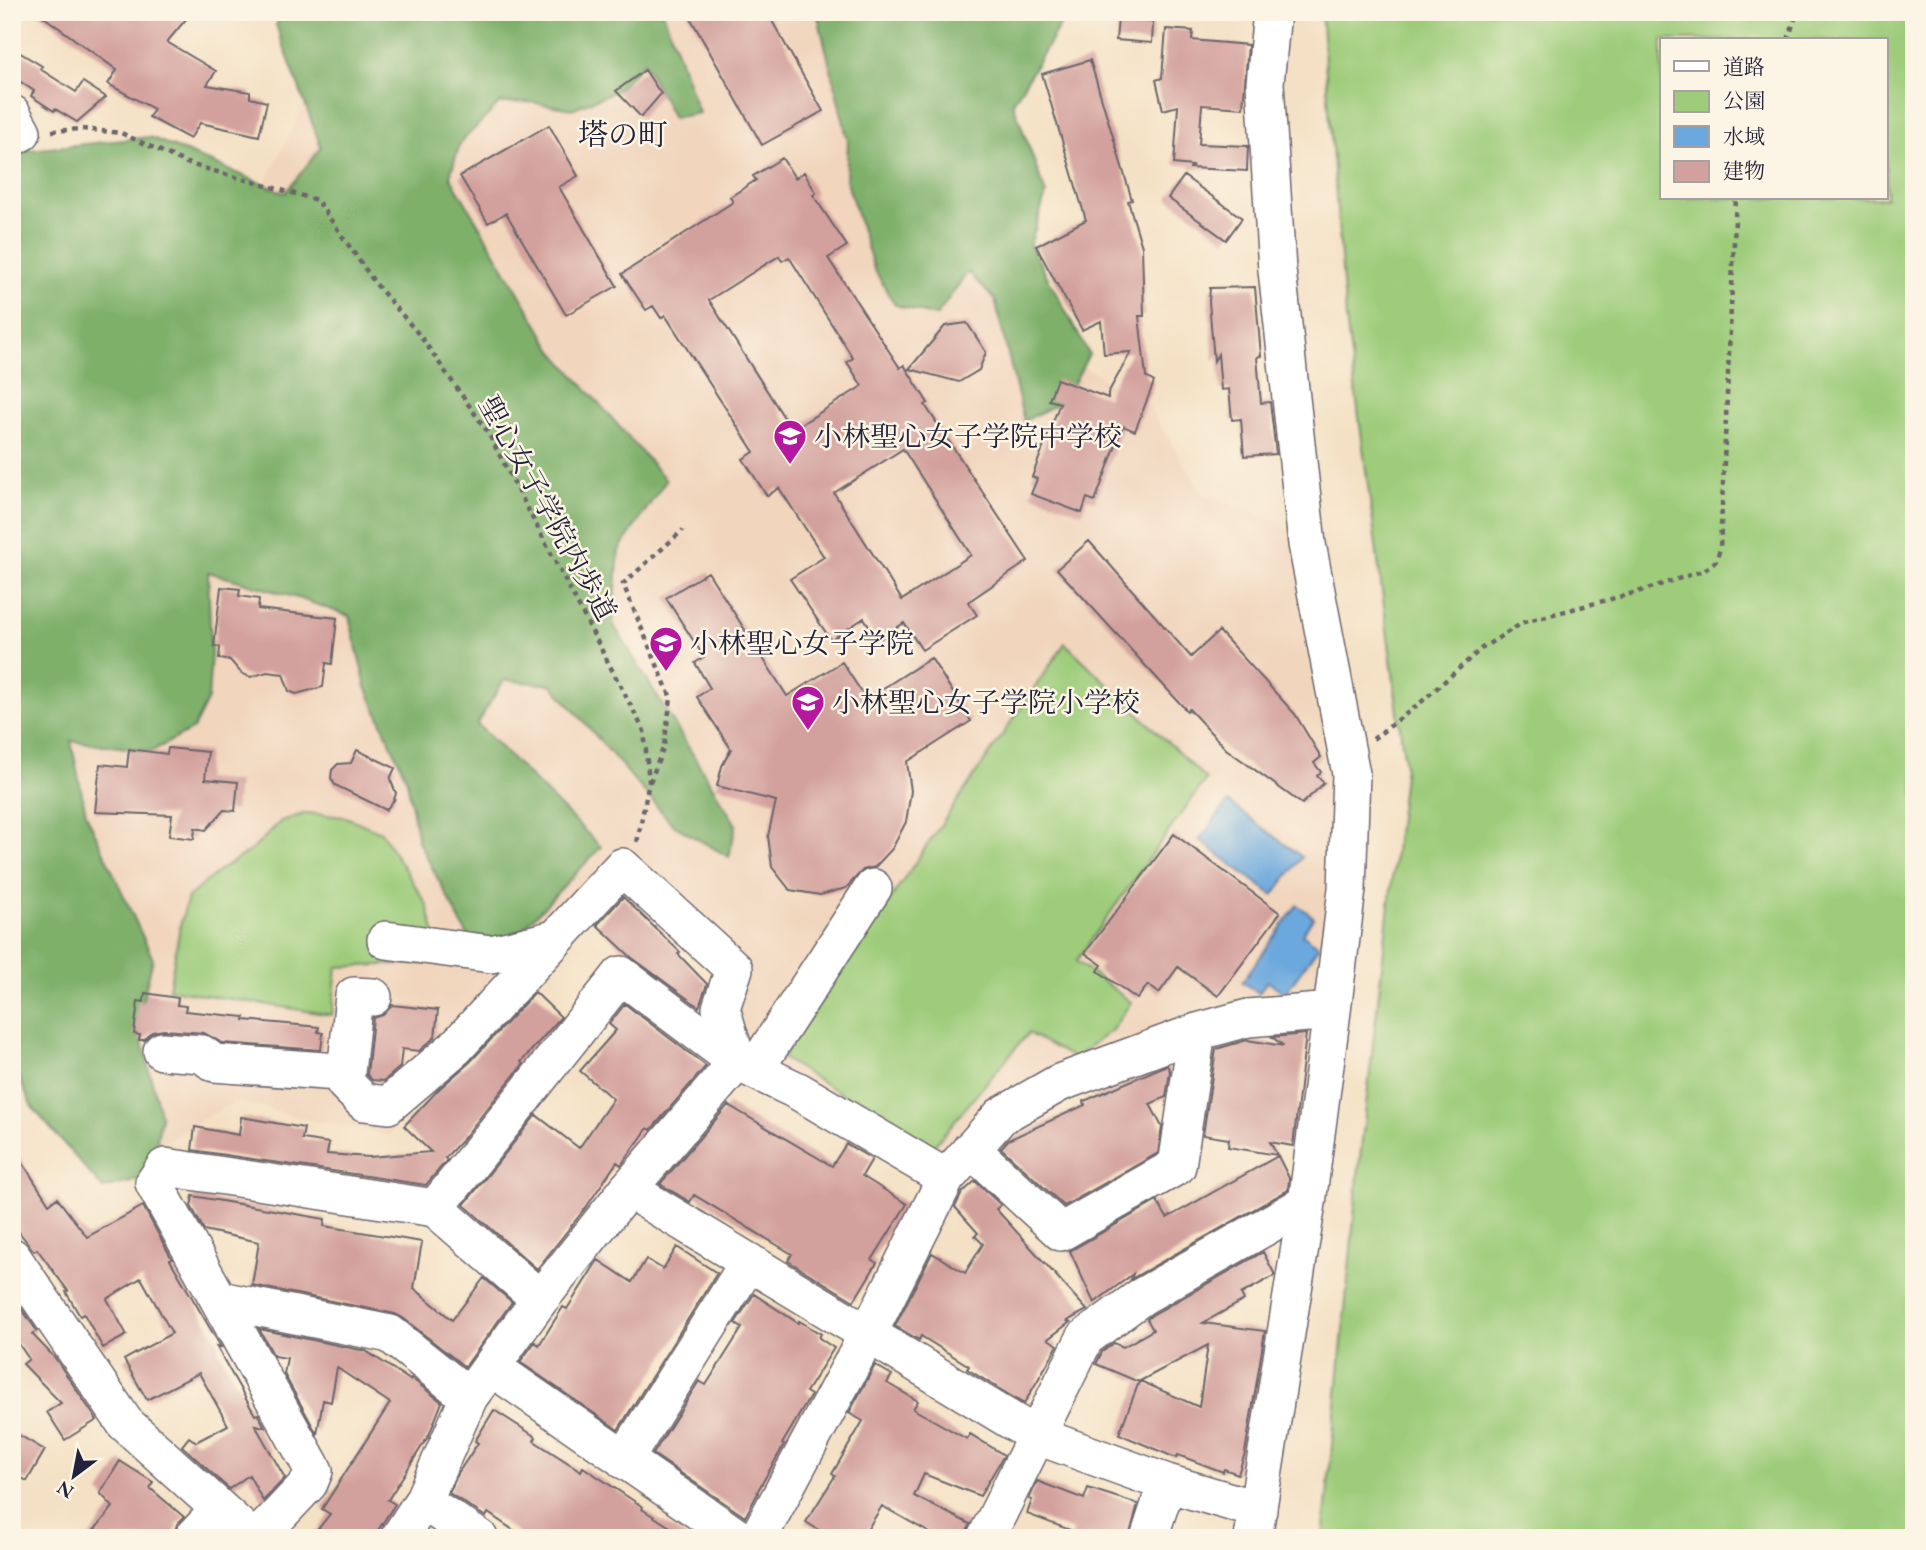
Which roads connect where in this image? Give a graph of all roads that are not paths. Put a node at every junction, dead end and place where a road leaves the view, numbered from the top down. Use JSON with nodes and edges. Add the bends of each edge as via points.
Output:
{"nodes":[{"id":1,"x":1272,"y":12,"type":"edge"},
{"id":2,"x":873,"y":888,"type":"dead end"},
{"id":3,"x":555,"y":939,"type":"junction"},
{"id":4,"x":386,"y":940,"type":"dead end"},
{"id":5,"x":373,"y":997,"type":"dead end"},
{"id":6,"x":1332,"y":1011,"type":"junction"},
{"id":7,"x":1197,"y":1032,"type":"junction"},
{"id":8,"x":162,"y":1051,"type":"dead end"},
{"id":9,"x":746,"y":1066,"type":"junction"},
{"id":10,"x":346,"y":1075,"type":"junction"},
{"id":11,"x":971,"y":1149,"type":"junction"},
{"id":12,"x":946,"y":1178,"type":"junction"},
{"id":13,"x":628,"y":1189,"type":"junction"},
{"id":14,"x":1307,"y":1203,"type":"junction"},
{"id":15,"x":435,"y":1208,"type":"junction"},
{"id":16,"x":12,"y":1257,"type":"edge"},
{"id":17,"x":749,"y":1262,"type":"junction"},
{"id":18,"x":540,"y":1299,"type":"junction"},
{"id":19,"x":220,"y":1300,"type":"junction"},
{"id":20,"x":867,"y":1334,"type":"junction"},
{"id":21,"x":491,"y":1367,"type":"junction"},
{"id":22,"x":470,"y":1397,"type":"junction"},
{"id":23,"x":1035,"y":1436,"type":"junction"},
{"id":24,"x":624,"y":1460,"type":"junction"},
{"id":25,"x":1167,"y":1483,"type":"junction"},
{"id":26,"x":422,"y":1500,"type":"junction"},
{"id":27,"x":220,"y":1509,"type":"junction"},
{"id":28,"x":1256,"y":1524,"type":"edge"},
{"id":29,"x":193,"y":1538,"type":"edge"},
{"id":30,"x":255,"y":1538,"type":"edge"},
{"id":31,"x":399,"y":1538,"type":"edge"},
{"id":32,"x":480,"y":1538,"type":"edge"},
{"id":33,"x":738,"y":1538,"type":"edge"},
{"id":34,"x":758,"y":1538,"type":"edge"},
{"id":35,"x":986,"y":1538,"type":"edge"},
{"id":36,"x":1149,"y":1538,"type":"edge"}],
"edges":[{"from":1,"to":6,"type":"street","via":[[1265,83],[1277,270],[1307,544],[1351,775],[1347,889]]},
{"from":2,"to":9,"type":"street"},
{"from":3,"to":4,"type":"street","via":[[491,954]]},
{"from":3,"to":9,"type":"street","via":[[622,867],[734,969],[721,1009]]},
{"from":3,"to":10,"type":"street","via":[[455,1048],[388,1105],[364,1102],[345,1083]]},
{"from":5,"to":10,"type":"street","via":[[354,996]]},
{"from":6,"to":7,"type":"street","via":[[1248,1018]]},
{"from":6,"to":14,"type":"street"},
{"from":7,"to":11,"type":"street","via":[[1059,1083],[1001,1116]]},
{"from":7,"to":11,"type":"street","via":[[1177,1166],[1061,1232]]},
{"from":8,"to":10,"type":"street","via":[[202,1054],[214,1063]]},
{"from":9,"to":12,"type":"street","via":[[798,1091]]},
{"from":9,"to":13,"type":"street"},
{"from":9,"to":15,"type":"street","via":[[621,975]]},
{"from":11,"to":12,"type":"street"},
{"from":12,"to":20,"type":"street"},
{"from":13,"to":17,"type":"street"},
{"from":13,"to":18,"type":"street"},
{"from":14,"to":23,"type":"street","via":[[1141,1297],[1085,1338]]},
{"from":14,"to":28,"type":"street"},
{"from":15,"to":18,"type":"street"},
{"from":15,"to":19,"type":"street","via":[[165,1167],[154,1183]]},
{"from":16,"to":27,"type":"street","via":[[125,1423]]},
{"from":17,"to":20,"type":"street"},
{"from":17,"to":24,"type":"street"},
{"from":18,"to":21,"type":"street"},
{"from":19,"to":22,"type":"street","via":[[390,1334]]},
{"from":19,"to":30,"type":"street","via":[[314,1471],[309,1483]]},
{"from":20,"to":23,"type":"street"},
{"from":20,"to":34,"type":"street"},
{"from":21,"to":22,"type":"street"},
{"from":21,"to":24,"type":"street"},
{"from":22,"to":26,"type":"street"},
{"from":23,"to":25,"type":"street"},
{"from":23,"to":35,"type":"street"},
{"from":24,"to":33,"type":"street"},
{"from":25,"to":28,"type":"street"},
{"from":25,"to":36,"type":"street"},
{"from":26,"to":31,"type":"street"},
{"from":26,"to":32,"type":"street"},
{"from":27,"to":29,"type":"street"},
{"from":27,"to":30,"type":"street"}]}
